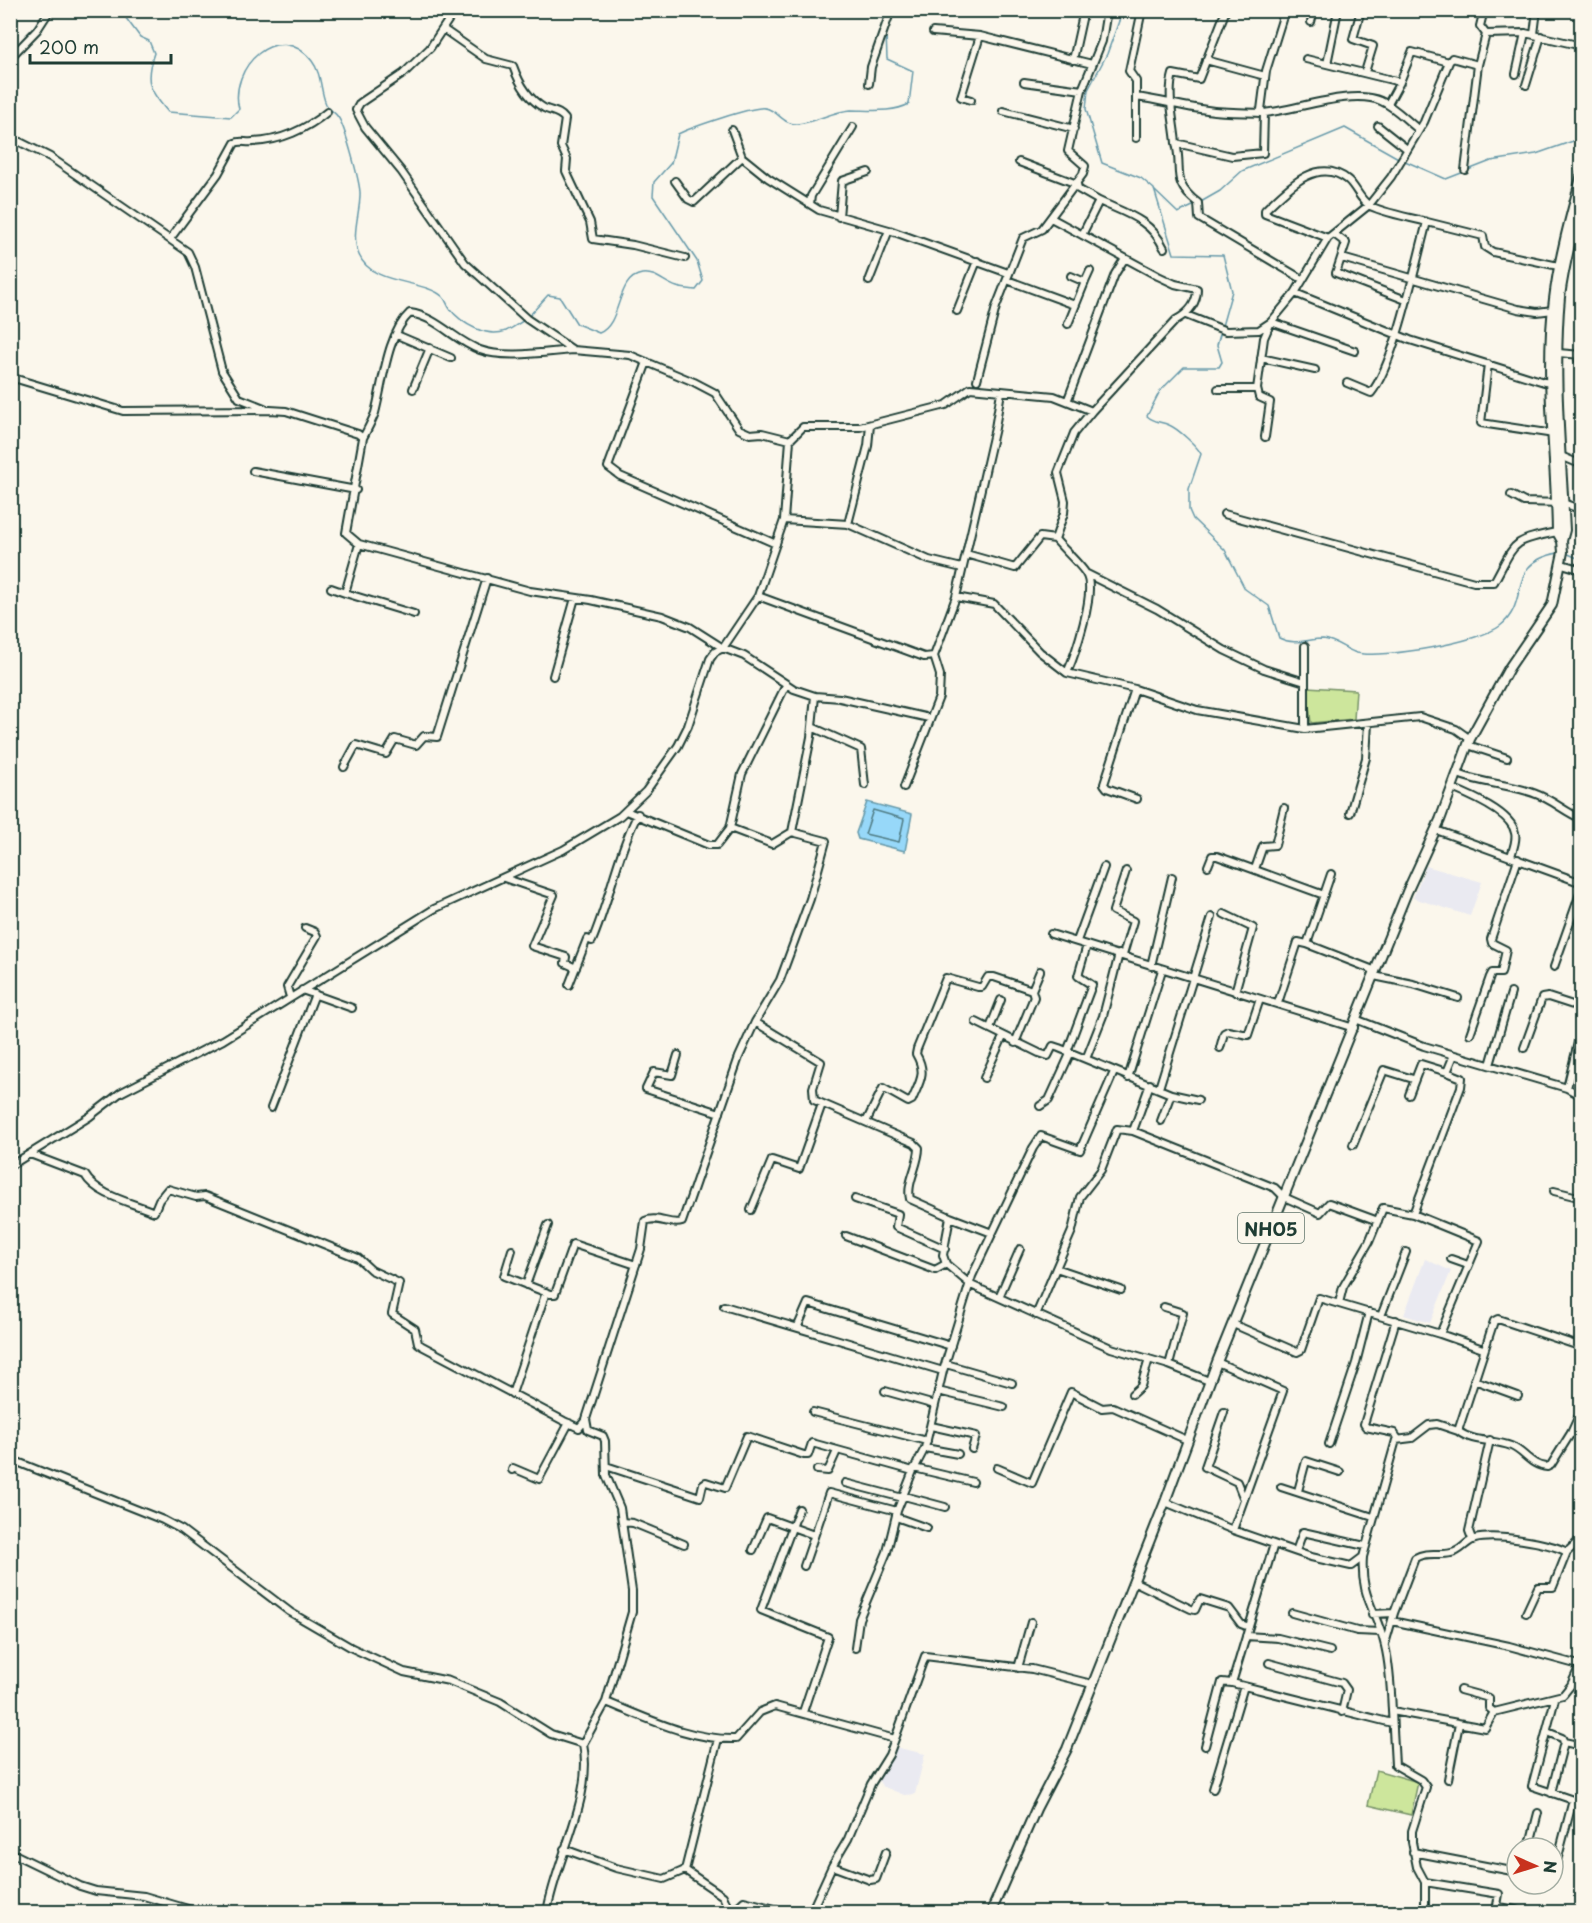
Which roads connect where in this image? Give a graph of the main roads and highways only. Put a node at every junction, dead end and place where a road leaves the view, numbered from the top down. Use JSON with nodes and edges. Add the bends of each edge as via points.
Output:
{"nodes":[{"id":1,"x":1581,"y":174,"type":"edge"},
{"id":2,"x":1581,"y":199,"type":"edge"},
{"id":3,"x":1562,"y":266,"type":"junction"},
{"id":4,"x":1554,"y":383,"type":"junction"},
{"id":5,"x":1560,"y":503,"type":"junction"},
{"id":6,"x":1562,"y":541,"type":"junction"},
{"id":7,"x":991,"y":1912,"type":"edge"}],
"edges":[{"from":1,"to":3,"type":"main road","number":"NH05"},
{"from":2,"to":3,"type":"main road","number":"NH05"},
{"from":3,"to":4,"type":"main road","number":"NH05"},
{"from":3,"to":4,"type":"main road","number":"NH05","via":[[1553,310]]},
{"from":4,"to":5,"type":"main road","number":"NH05"},
{"from":4,"to":5,"type":"main road","number":"NH05","via":[[1561,456]]},
{"from":5,"to":6,"type":"main road","number":"NH05","via":[[1565,535]]},
{"from":5,"to":6,"type":"main road","number":"NH05","via":[[1557,532]]},
{"from":6,"to":7,"type":"main road","number":"NH05","via":[[1562,564],[1552,604],[1509,668],[1469,742],[1209,1381],[1166,1502],[1067,1749]]}]}
